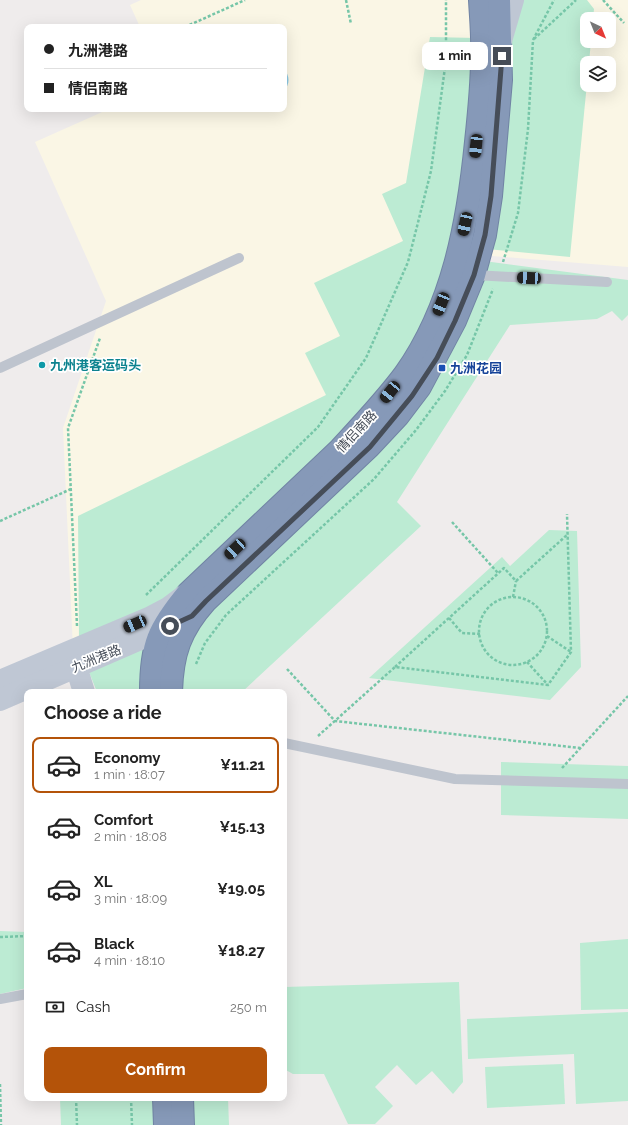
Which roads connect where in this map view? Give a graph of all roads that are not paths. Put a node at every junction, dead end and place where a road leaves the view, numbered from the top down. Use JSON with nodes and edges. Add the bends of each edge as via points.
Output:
{"nodes":[{"id":1,"x":480,"y":0,"type":"edge"},
{"id":2,"x":499,"y":0,"type":"edge"},
{"id":3,"x":513,"y":0,"type":"edge"},
{"id":4,"x":501,"y":41,"type":"junction"},
{"id":5,"x":239,"y":258,"type":"dead end"},
{"id":6,"x":474,"y":275,"type":"junction"},
{"id":7,"x":607,"y":282,"type":"dead end"},
{"id":8,"x":0,"y":368,"type":"edge"},
{"id":9,"x":188,"y":593,"type":"junction"},
{"id":10,"x":192,"y":616,"type":"junction"},
{"id":11,"x":160,"y":632,"type":"junction"},
{"id":12,"x":67,"y":670,"type":"junction"},
{"id":13,"x":0,"y":681,"type":"edge"},
{"id":14,"x":24,"y":689,"type":"edge"},
{"id":15,"x":25,"y":689,"type":"edge"},
{"id":16,"x":83,"y":689,"type":"edge"},
{"id":17,"x":152,"y":689,"type":"edge"},
{"id":18,"x":171,"y":689,"type":"edge"},
{"id":19,"x":0,"y":700,"type":"edge"},
{"id":20,"x":287,"y":744,"type":"edge"},
{"id":21,"x":628,"y":784,"type":"edge"},
{"id":22,"x":24,"y":995,"type":"edge"},
{"id":23,"x":0,"y":999,"type":"edge"},
{"id":24,"x":164,"y":1101,"type":"edge"},
{"id":25,"x":182,"y":1101,"type":"edge"},
{"id":26,"x":165,"y":1125,"type":"edge"},
{"id":27,"x":183,"y":1125,"type":"edge"}],
"edges":[{"from":1,"to":9,"type":"highway","name":"情侣南路","via":[[481,89],[471,189],[458,259],[435,319],[405,374],[361,426]]},
{"from":2,"to":4,"type":"highway","name":"情侣南路"},
{"from":3,"to":4,"type":"street"},
{"from":4,"to":6,"type":"highway","name":"情侣南路","via":[[501,80],[491,196],[485,235]]},
{"from":5,"to":8,"type":"lane"},
{"from":6,"to":7,"type":"lane"},
{"from":6,"to":10,"type":"highway","name":"情侣南路","via":[[437,358],[420,387],[398,416],[370,447]]},
{"from":9,"to":11,"type":"highway","name":"情侣南路"},
{"from":9,"to":13,"type":"street","name":"九洲港路","via":[[149,618]]},
{"from":10,"to":11,"type":"street","name":"九洲港路"},
{"from":10,"to":18,"type":"highway","name":"情侣南路","via":[[178,643]]},
{"from":11,"to":12,"type":"street","name":"九洲港路"},
{"from":11,"to":17,"type":"highway","name":"情侣南路","via":[[152,658]]},
{"from":12,"to":15,"type":"street","name":"九洲港路"},
{"from":12,"to":16,"type":"street","via":[[75,671]]},
{"from":14,"to":19,"type":"street","name":"九洲港路"},
{"from":20,"to":21,"type":"lane","via":[[455,779]]},
{"from":22,"to":23,"type":"lane"},
{"from":24,"to":26,"type":"highway"},
{"from":25,"to":27,"type":"highway"}]}
